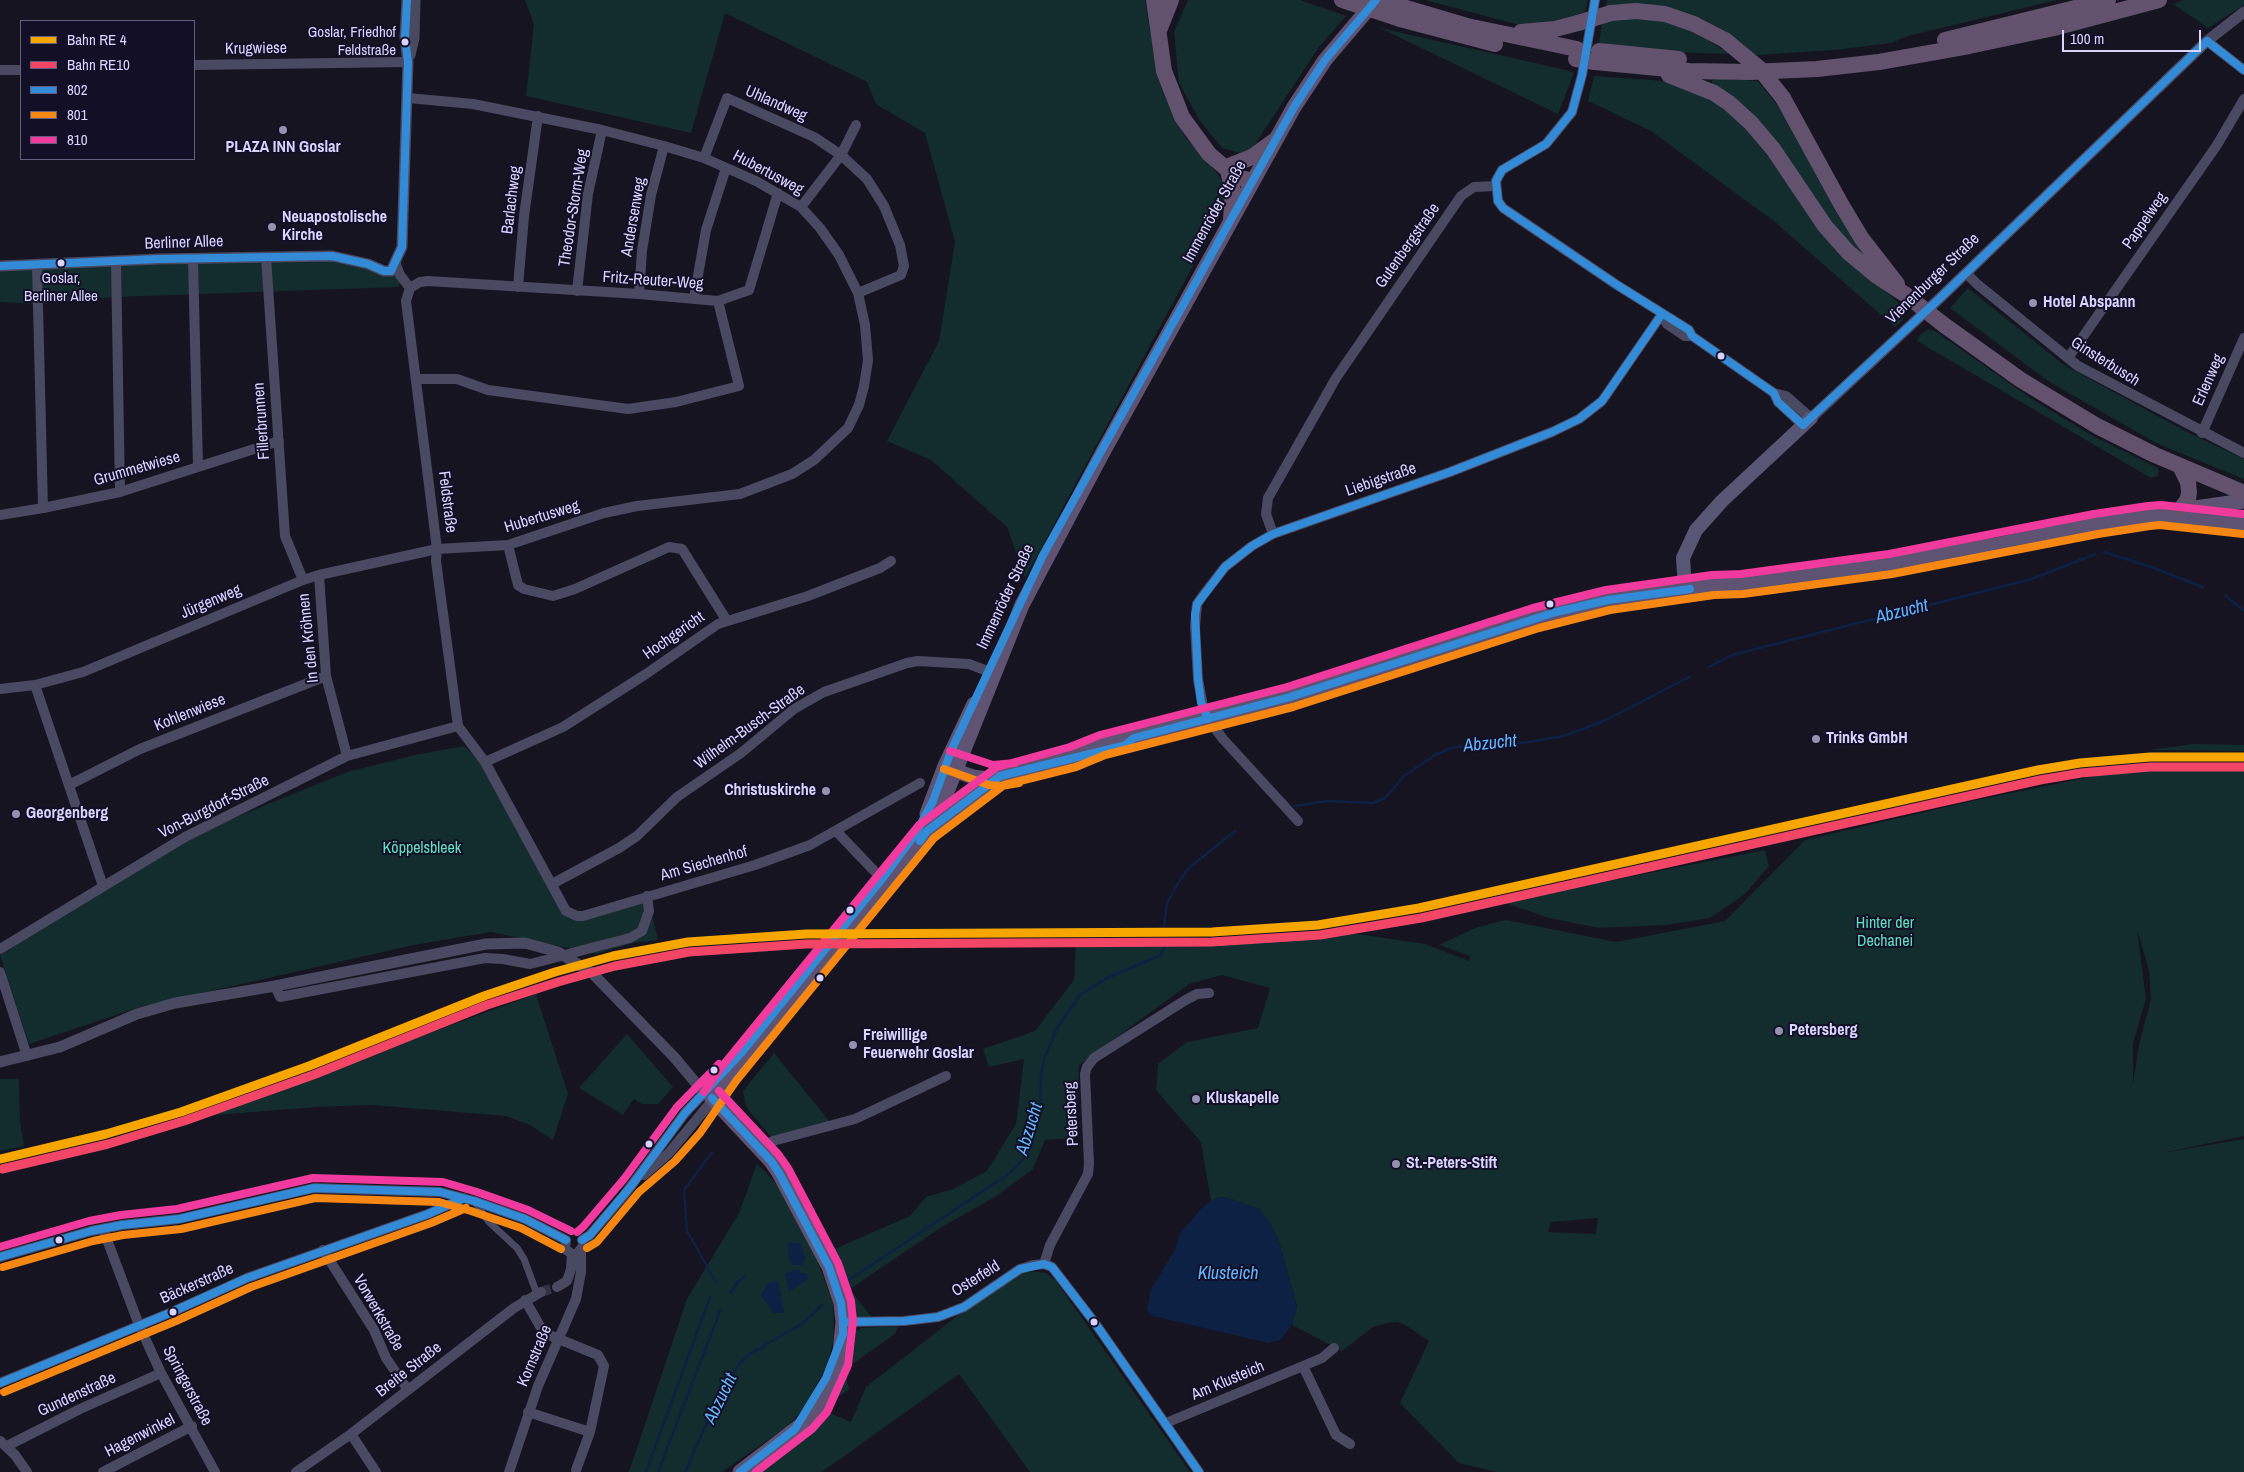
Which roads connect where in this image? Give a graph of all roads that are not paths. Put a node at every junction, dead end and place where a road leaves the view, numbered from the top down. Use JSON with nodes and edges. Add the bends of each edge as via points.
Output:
{"nodes":[{"id":1,"x":407,"y":0,"type":"edge"},
{"id":2,"x":415,"y":0,"type":"edge"},
{"id":3,"x":1154,"y":0,"type":"edge"},
{"id":4,"x":1171,"y":0,"type":"edge"},
{"id":5,"x":1342,"y":0,"type":"edge"},
{"id":6,"x":1377,"y":0,"type":"edge"},
{"id":7,"x":1595,"y":0,"type":"edge"},
{"id":8,"x":2108,"y":0,"type":"edge"},
{"id":9,"x":2159,"y":0,"type":"edge"},
{"id":10,"x":2244,"y":12,"type":"edge"},
{"id":11,"x":1404,"y":14,"type":"junction"},
{"id":12,"x":1159,"y":32,"type":"junction"},
{"id":13,"x":1491,"y":32,"type":"junction"},
{"id":14,"x":2207,"y":41,"type":"junction"},
{"id":15,"x":1576,"y":54,"type":"junction"},
{"id":16,"x":1596,"y":57,"type":"junction"},
{"id":17,"x":408,"y":62,"type":"junction"},
{"id":18,"x":195,"y":65,"type":"edge"},
{"id":19,"x":1654,"y":69,"type":"junction"},
{"id":20,"x":0,"y":70,"type":"edge"},
{"id":21,"x":20,"y":70,"type":"edge"},
{"id":22,"x":2244,"y":70,"type":"edge"},
{"id":23,"x":408,"y":98,"type":"junction"},
{"id":24,"x":2244,"y":99,"type":"edge"},
{"id":25,"x":538,"y":116,"type":"junction"},
{"id":26,"x":856,"y":125,"type":"dead end"},
{"id":27,"x":602,"y":130,"type":"junction"},
{"id":28,"x":1274,"y":141,"type":"junction"},
{"id":29,"x":664,"y":146,"type":"junction"},
{"id":30,"x":841,"y":155,"type":"junction"},
{"id":31,"x":704,"y":158,"type":"junction"},
{"id":32,"x":1225,"y":166,"type":"junction"},
{"id":33,"x":726,"y":168,"type":"junction"},
{"id":34,"x":1252,"y":181,"type":"junction"},
{"id":35,"x":1496,"y":186,"type":"junction"},
{"id":36,"x":778,"y":193,"type":"junction"},
{"id":37,"x":801,"y":207,"type":"junction"},
{"id":38,"x":1231,"y":219,"type":"junction"},
{"id":39,"x":266,"y":257,"type":"junction"},
{"id":40,"x":193,"y":259,"type":"junction"},
{"id":41,"x":116,"y":262,"type":"junction"},
{"id":42,"x":395,"y":262,"type":"junction"},
{"id":43,"x":37,"y":265,"type":"junction"},
{"id":44,"x":0,"y":266,"type":"edge"},
{"id":45,"x":1966,"y":273,"type":"junction"},
{"id":46,"x":518,"y":287,"type":"junction"},
{"id":47,"x":410,"y":288,"type":"junction"},
{"id":48,"x":577,"y":291,"type":"junction"},
{"id":49,"x":858,"y":293,"type":"junction"},
{"id":50,"x":639,"y":294,"type":"junction"},
{"id":51,"x":1906,"y":295,"type":"junction"},
{"id":52,"x":694,"y":298,"type":"junction"},
{"id":53,"x":718,"y":301,"type":"junction"},
{"id":54,"x":1662,"y":314,"type":"junction"},
{"id":55,"x":2244,"y":338,"type":"edge"},
{"id":56,"x":2068,"y":358,"type":"junction"},
{"id":57,"x":416,"y":380,"type":"junction"},
{"id":58,"x":1807,"y":422,"type":"junction"},
{"id":59,"x":2202,"y":433,"type":"junction"},
{"id":60,"x":279,"y":441,"type":"junction"},
{"id":61,"x":1103,"y":452,"type":"junction"},
{"id":62,"x":2244,"y":454,"type":"edge"},
{"id":63,"x":2180,"y":466,"type":"junction"},
{"id":64,"x":198,"y":467,"type":"junction"},
{"id":65,"x":120,"y":492,"type":"junction"},
{"id":66,"x":2244,"y":493,"type":"edge"},
{"id":67,"x":2244,"y":501,"type":"edge"},
{"id":68,"x":43,"y":508,"type":"junction"},
{"id":69,"x":2181,"y":508,"type":"junction"},
{"id":70,"x":0,"y":514,"type":"edge"},
{"id":71,"x":2160,"y":515,"type":"junction"},
{"id":72,"x":2244,"y":524,"type":"edge"},
{"id":73,"x":1274,"y":534,"type":"junction"},
{"id":74,"x":508,"y":545,"type":"junction"},
{"id":75,"x":437,"y":549,"type":"junction"},
{"id":76,"x":892,"y":561,"type":"dead end"},
{"id":77,"x":318,"y":575,"type":"junction"},
{"id":78,"x":303,"y":580,"type":"junction"},
{"id":79,"x":1688,"y":589,"type":"junction"},
{"id":80,"x":728,"y":622,"type":"junction"},
{"id":81,"x":990,"y":672,"type":"junction"},
{"id":82,"x":326,"y":676,"type":"junction"},
{"id":83,"x":35,"y":685,"type":"junction"},
{"id":84,"x":0,"y":690,"type":"edge"},
{"id":85,"x":1208,"y":718,"type":"junction"},
{"id":86,"x":458,"y":726,"type":"junction"},
{"id":87,"x":347,"y":756,"type":"junction"},
{"id":88,"x":485,"y":762,"type":"junction"},
{"id":89,"x":952,"y":766,"type":"junction"},
{"id":90,"x":1000,"y":776,"type":"junction"},
{"id":91,"x":920,"y":783,"type":"dead end"},
{"id":92,"x":69,"y":785,"type":"junction"},
{"id":93,"x":1298,"y":821,"type":"dead end"},
{"id":94,"x":836,"y":832,"type":"junction"},
{"id":95,"x":926,"y":832,"type":"junction"},
{"id":96,"x":882,"y":879,"type":"junction"},
{"id":97,"x":552,"y":884,"type":"junction"},
{"id":98,"x":103,"y":886,"type":"junction"},
{"id":99,"x":647,"y":896,"type":"junction"},
{"id":100,"x":864,"y":904,"type":"junction"},
{"id":101,"x":577,"y":916,"type":"joint"},
{"id":102,"x":0,"y":949,"type":"edge"},
{"id":103,"x":0,"y":972,"type":"edge"},
{"id":104,"x":275,"y":986,"type":"junction"},
{"id":105,"x":1209,"y":993,"type":"dead end"},
{"id":106,"x":27,"y":1056,"type":"junction"},
{"id":107,"x":0,"y":1062,"type":"edge"},
{"id":108,"x":946,"y":1076,"type":"dead end"},
{"id":109,"x":709,"y":1096,"type":"junction"},
{"id":110,"x":759,"y":1149,"type":"junction"},
{"id":111,"x":469,"y":1199,"type":"junction"},
{"id":112,"x":103,"y":1229,"type":"junction"},
{"id":113,"x":566,"y":1240,"type":"junction"},
{"id":114,"x":578,"y":1249,"type":"junction"},
{"id":115,"x":323,"y":1250,"type":"junction"},
{"id":116,"x":0,"y":1257,"type":"edge"},
{"id":117,"x":1044,"y":1264,"type":"junction"},
{"id":118,"x":557,"y":1287,"type":"tunnel mouth"},
{"id":119,"x":539,"y":1293,"type":"joint"},
{"id":120,"x":525,"y":1300,"type":"junction"},
{"id":121,"x":139,"y":1325,"type":"junction"},
{"id":122,"x":843,"y":1328,"type":"junction"},
{"id":123,"x":558,"y":1339,"type":"junction"},
{"id":124,"x":1334,"y":1348,"type":"dead end"},
{"id":125,"x":1302,"y":1366,"type":"junction"},
{"id":126,"x":160,"y":1373,"type":"junction"},
{"id":127,"x":0,"y":1383,"type":"edge"},
{"id":128,"x":408,"y":1390,"type":"junction"},
{"id":129,"x":528,"y":1412,"type":"junction"},
{"id":130,"x":1166,"y":1423,"type":"junction"},
{"id":131,"x":192,"y":1426,"type":"junction"},
{"id":132,"x":590,"y":1432,"type":"junction"},
{"id":133,"x":351,"y":1434,"type":"junction"},
{"id":134,"x":3,"y":1443,"type":"edge"},
{"id":135,"x":1350,"y":1444,"type":"dead end"},
{"id":136,"x":576,"y":1470,"type":"dead end"},
{"id":137,"x":27,"y":1472,"type":"edge"},
{"id":138,"x":103,"y":1472,"type":"edge"},
{"id":139,"x":215,"y":1472,"type":"edge"},
{"id":140,"x":296,"y":1472,"type":"edge"},
{"id":141,"x":376,"y":1472,"type":"edge"},
{"id":142,"x":509,"y":1472,"type":"edge"},
{"id":143,"x":740,"y":1472,"type":"edge"},
{"id":144,"x":1199,"y":1472,"type":"edge"}],
"edges":[{"from":1,"to":17,"type":"street","via":[[405,38]]},
{"from":2,"to":17,"type":"street","via":[[414,38]]},
{"from":3,"to":12,"type":"highway"},
{"from":4,"to":12,"type":"highway"},
{"from":5,"to":11,"type":"highway","bridge":true},
{"from":6,"to":11,"type":"highway"},
{"from":6,"to":28,"type":"main road","name":"Immenröder Straße","via":[[1320,66]]},
{"from":7,"to":35,"type":"street","via":[[1572,112],[1546,144],[1502,170]]},
{"from":8,"to":16,"type":"highway","via":[[1934,42],[1816,58],[1735,61]]},
{"from":9,"to":19,"type":"highway","via":[[2045,30],[1880,62],[1759,72]]},
{"from":10,"to":14,"type":"street","name":"Vienenburger Straße"},
{"from":11,"to":13,"type":"highway"},
{"from":11,"to":15,"type":"highway","via":[[1478,40]]},
{"from":12,"to":32,"type":"highway","via":[[1164,71],[1174,101],[1199,143]]},
{"from":13,"to":15,"type":"highway"},
{"from":13,"to":51,"type":"highway","bridge":true,"via":[[1537,32],[1612,13],[1636,11],[1665,14],[1725,40],[1760,69],[1783,98],[1862,238]]},
{"from":14,"to":22,"type":"street"},
{"from":14,"to":45,"type":"street","name":"Vienenburger Straße"},
{"from":15,"to":16,"type":"highway"},
{"from":16,"to":19,"type":"highway"},
{"from":17,"to":18,"type":"street","name":"Krugwiese"},
{"from":17,"to":23,"type":"street"},
{"from":19,"to":51,"type":"highway","via":[[1714,93],[1751,123],[1773,149],[1825,226],[1848,252]]},
{"from":20,"to":21,"type":"street"},
{"from":23,"to":25,"type":"street","name":"Hubertusweg","via":[[473,104]]},
{"from":23,"to":42,"type":"street","via":[[402,248]]},
{"from":24,"to":56,"type":"street","name":"Pappelweg","via":[[2216,145]]},
{"from":25,"to":27,"type":"street","name":"Hubertusweg"},
{"from":25,"to":46,"type":"street","name":"Barlachweg"},
{"from":26,"to":30,"type":"street"},
{"from":27,"to":29,"type":"street","name":"Hubertusweg"},
{"from":27,"to":48,"type":"street","name":"Theodor-Storm-Weg","via":[[588,194]]},
{"from":28,"to":32,"type":"highway","via":[[1252,157]]},
{"from":28,"to":34,"type":"main road","name":"Immenröder Straße"},
{"from":29,"to":31,"type":"street","name":"Hubertusweg"},
{"from":29,"to":50,"type":"street","name":"Andersenweg","via":[[651,195]]},
{"from":30,"to":31,"type":"street","name":"Uhlandweg","via":[[814,137],[727,98]]},
{"from":30,"to":37,"type":"street"},
{"from":30,"to":49,"type":"street","name":"Uhlandweg","via":[[867,179],[884,206],[900,244],[904,266],[901,275]]},
{"from":31,"to":33,"type":"street","name":"Hubertusweg"},
{"from":32,"to":34,"type":"highway"},
{"from":32,"to":38,"type":"highway","via":[[1233,192]]},
{"from":33,"to":36,"type":"street","name":"Hubertusweg"},
{"from":33,"to":52,"type":"street","via":[[706,230]]},
{"from":34,"to":38,"type":"main road","name":"Immenröder Straße"},
{"from":35,"to":54,"type":"street","via":[[1503,208]]},
{"from":35,"to":73,"type":"street","name":"Gutenbergstraße","via":[[1474,187],[1462,196],[1336,378],[1268,498],[1266,514]]},
{"from":36,"to":37,"type":"street","name":"Hubertusweg"},
{"from":36,"to":53,"type":"street","via":[[749,290]]},
{"from":37,"to":49,"type":"street","name":"Hubertusweg","via":[[839,255]]},
{"from":38,"to":61,"type":"main road","name":"Immenröder Straße"},
{"from":39,"to":40,"type":"street","name":"Berliner Allee"},
{"from":39,"to":42,"type":"street","name":"Berliner Allee","via":[[332,256],[368,264]]},
{"from":39,"to":60,"type":"street","name":"Fillerbrunnen"},
{"from":40,"to":41,"type":"street","name":"Berliner Allee"},
{"from":40,"to":64,"type":"street"},
{"from":41,"to":43,"type":"street","name":"Berliner Allee"},
{"from":41,"to":65,"type":"street"},
{"from":42,"to":47,"type":"street"},
{"from":43,"to":44,"type":"street","name":"Berliner Allee"},
{"from":43,"to":68,"type":"street"},
{"from":45,"to":56,"type":"street","name":"Ginsterbusch"},
{"from":45,"to":58,"type":"street","name":"Vienenburger Straße"},
{"from":46,"to":47,"type":"street","name":"Fritz-Reuter-Weg","via":[[428,281]]},
{"from":46,"to":48,"type":"street","name":"Fritz-Reuter-Weg"},
{"from":47,"to":57,"type":"street","name":"Feldstraße","via":[[406,301]]},
{"from":48,"to":50,"type":"street","name":"Fritz-Reuter-Weg"},
{"from":49,"to":74,"type":"street","name":"Hubertusweg","via":[[868,360],[859,405],[848,428],[814,460],[792,474],[740,494],[637,506]]},
{"from":50,"to":52,"type":"street","name":"Fritz-Reuter-Weg"},
{"from":51,"to":63,"type":"highway","bridge":true,"via":[[2020,380],[2115,435]]},
{"from":52,"to":53,"type":"street","name":"Fritz-Reuter-Weg"},
{"from":53,"to":57,"type":"street","name":"Fritz-Reuter-Weg","via":[[739,386],[712,394],[628,409],[488,390],[457,379]]},
{"from":54,"to":58,"type":"street","via":[[1671,317],[1692,336],[1774,393],[1778,402]]},
{"from":54,"to":73,"type":"street","name":"Liebigstraße","via":[[1602,401],[1568,425],[1450,472]]},
{"from":55,"to":59,"type":"street","name":"Erlenweg"},
{"from":56,"to":59,"type":"street","name":"Ginsterbusch","via":[[2098,378]]},
{"from":57,"to":75,"type":"street","name":"Feldstraße"},
{"from":58,"to":79,"type":"main road","name":"Vienenburger Straße","via":[[1722,501],[1696,530],[1687,545]]},
{"from":59,"to":62,"type":"street","name":"Ginsterbusch"},
{"from":60,"to":64,"type":"street","name":"Grummetwiese"},
{"from":60,"to":78,"type":"street","name":"Fillerbrunnen","via":[[285,536]]},
{"from":61,"to":81,"type":"main road","name":"Immenröder Straße","via":[[1032,577]]},
{"from":61,"to":89,"type":"main road","name":"Immenröder Straße","via":[[1022,605]]},
{"from":63,"to":66,"type":"highway"},
{"from":63,"to":69,"type":"highway","via":[[2189,492]]},
{"from":64,"to":65,"type":"street","name":"Grummetwiese"},
{"from":65,"to":68,"type":"street","name":"Grummetwiese"},
{"from":67,"to":69,"type":"main road"},
{"from":68,"to":70,"type":"street","name":"Grummetwiese"},
{"from":69,"to":71,"type":"main road"},
{"from":71,"to":72,"type":"main road"},
{"from":71,"to":79,"type":"main road","via":[[2096,524],[1916,560]]},
{"from":73,"to":85,"type":"street","name":"Liebigstraße","via":[[1225,567],[1197,604],[1198,679],[1201,702]]},
{"from":74,"to":75,"type":"street","name":"Hubertusweg"},
{"from":74,"to":80,"type":"street","via":[[518,584],[524,589],[553,596],[575,590],[669,547],[682,549]]},
{"from":75,"to":77,"type":"street","name":"Jürgenweg"},
{"from":75,"to":86,"type":"street","name":"Feldstraße"},
{"from":76,"to":80,"type":"street","name":"Hochgericht","via":[[808,596]]},
{"from":77,"to":78,"type":"street","name":"Jürgenweg"},
{"from":77,"to":82,"type":"street","name":"In den Kröhnen"},
{"from":78,"to":83,"type":"street","name":"Jürgenweg","via":[[83,672]]},
{"from":79,"to":85,"type":"main road","via":[[1608,600],[1556,612],[1308,691]]},
{"from":80,"to":88,"type":"street","name":"Hochgericht","via":[[718,624],[563,728]]},
{"from":81,"to":89,"type":"main road","name":"Immenröder Straße"},
{"from":81,"to":97,"type":"street","name":"Wilhelm-Busch-Straße","via":[[969,664],[918,661],[824,692],[794,709],[741,754],[677,797],[637,836]]},
{"from":82,"to":87,"type":"street","name":"In den Kröhnen"},
{"from":82,"to":92,"type":"street","name":"Kohlenwiese","via":[[140,749]]},
{"from":83,"to":84,"type":"street","name":"Jürgenweg"},
{"from":83,"to":92,"type":"street"},
{"from":85,"to":90,"type":"main road","via":[[1134,738],[1125,745]]},
{"from":85,"to":93,"type":"street","name":"Liebigstraße","via":[[1223,739]]},
{"from":86,"to":87,"type":"street","name":"Von-Burgdorf-Straße"},
{"from":86,"to":88,"type":"street","name":"Feldstraße"},
{"from":87,"to":98,"type":"street","name":"Von-Burgdorf-Straße","via":[[185,837]]},
{"from":88,"to":97,"type":"street","name":"Feldstraße"},
{"from":89,"to":90,"type":"main road","via":[[975,774]]},
{"from":89,"to":95,"type":"main road","via":[[938,814]]},
{"from":89,"to":96,"type":"main road","via":[[940,781],[926,815]]},
{"from":90,"to":95,"type":"main road"},
{"from":91,"to":94,"type":"street","name":"Am Siechenhof"},
{"from":92,"to":98,"type":"street"},
{"from":94,"to":96,"type":"street"},
{"from":94,"to":99,"type":"street","name":"Am Siechenhof","via":[[755,865]]},
{"from":95,"to":100,"type":"main road"},
{"from":96,"to":100,"type":"main road"},
{"from":97,"to":101,"type":"street","name":"Feldstraße","via":[[566,911]]},
{"from":98,"to":102,"type":"street","name":"Von-Burgdorf-Straße"},
{"from":99,"to":101,"type":"street","name":"Am Siechenhof"},
{"from":99,"to":104,"type":"street","bridge":true,"via":[[649,911],[642,931],[630,938],[542,962],[530,964],[503,958],[477,959],[280,997]]},
{"from":100,"to":109,"type":"main road","via":[[725,1072]]},
{"from":103,"to":106,"type":"street"},
{"from":104,"to":106,"type":"street","via":[[156,1008],[60,1047]]},
{"from":104,"to":109,"type":"street","via":[[486,944],[525,943],[558,952],[592,973],[682,1060]]},
{"from":105,"to":117,"type":"street","name":"Petersberg","via":[[1196,994],[1184,1001],[1094,1058],[1087,1067],[1088,1174],[1050,1245]]},
{"from":106,"to":107,"type":"street"},
{"from":108,"to":110,"type":"street","via":[[855,1119],[773,1142]]},
{"from":109,"to":110,"type":"main road","via":[[726,1120],[738,1127]]},
{"from":109,"to":114,"type":"street","via":[[668,1154],[632,1185]]},
{"from":110,"to":122,"type":"main road","via":[[782,1180],[829,1266],[841,1303]]},
{"from":111,"to":112,"type":"street","via":[[426,1191],[314,1188],[178,1219]]},
{"from":111,"to":113,"type":"street","via":[[525,1219]]},
{"from":111,"to":115,"type":"street","name":"Bäckerstraße"},
{"from":111,"to":119,"type":"street","via":[[517,1248]]},
{"from":112,"to":116,"type":"street"},
{"from":112,"to":121,"type":"street","name":"Springerstraße"},
{"from":113,"to":114,"type":"street","via":[[565,1249]]},
{"from":113,"to":114,"type":"street","via":[[575,1236]]},
{"from":114,"to":118,"type":"street","via":[[567,1281]]},
{"from":114,"to":123,"type":"street","name":"Kornstraße","via":[[581,1272],[576,1299]]},
{"from":115,"to":121,"type":"street","name":"Bäckerstraße","via":[[247,1278]]},
{"from":115,"to":128,"type":"street","name":"Vorwerkstraße"},
{"from":117,"to":122,"type":"street","name":"Osterfeld","via":[[1020,1270],[964,1307],[938,1317]]},
{"from":117,"to":130,"type":"street","via":[[1059,1274]]},
{"from":119,"to":120,"type":"street","name":"Breite Straße"},
{"from":120,"to":123,"type":"street","via":[[544,1333]]},
{"from":120,"to":128,"type":"street","name":"Breite Straße"},
{"from":121,"to":126,"type":"street","name":"Springerstraße"},
{"from":121,"to":127,"type":"street","name":"Bäckerstraße"},
{"from":122,"to":143,"type":"main road","via":[[838,1362],[822,1399],[805,1422]]},
{"from":123,"to":129,"type":"street","name":"Kornstraße"},
{"from":123,"to":132,"type":"street","via":[[598,1355],[604,1366]]},
{"from":124,"to":125,"type":"street","name":"Am Klusteich","via":[[1322,1358]]},
{"from":125,"to":130,"type":"street","name":"Am Klusteich"},
{"from":125,"to":135,"type":"street","via":[[1336,1435]]},
{"from":126,"to":131,"type":"street","name":"Springerstraße"},
{"from":126,"to":134,"type":"street","name":"Gundenstraße"},
{"from":128,"to":133,"type":"street","name":"Breite Straße"},
{"from":129,"to":132,"type":"street"},
{"from":129,"to":142,"type":"street","name":"Kornstraße"},
{"from":130,"to":144,"type":"street"},
{"from":131,"to":138,"type":"street","name":"Hagenwinkel"},
{"from":131,"to":139,"type":"street","name":"Springerstraße"},
{"from":132,"to":136,"type":"street"},
{"from":133,"to":140,"type":"street","name":"Breite Straße"},
{"from":133,"to":141,"type":"street"},
{"from":134,"to":137,"type":"street"}]}
